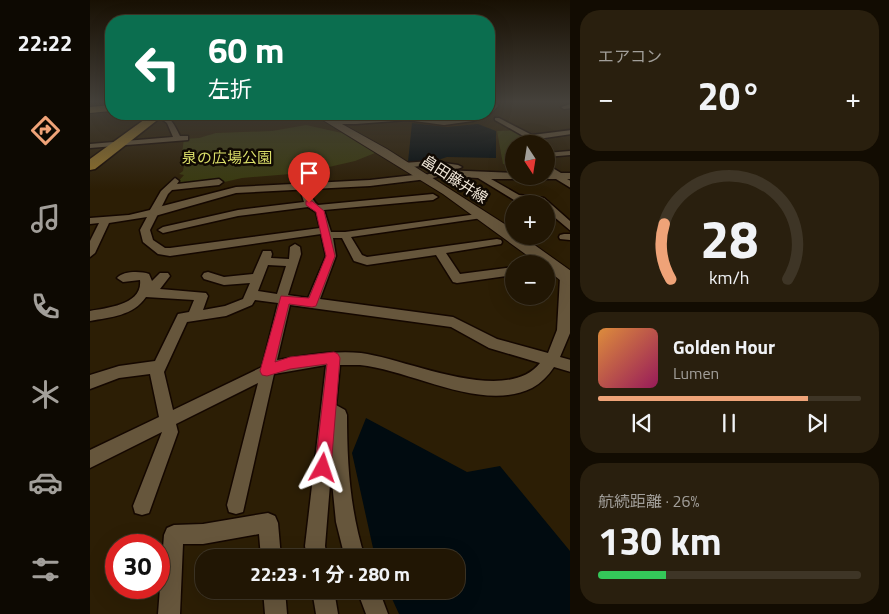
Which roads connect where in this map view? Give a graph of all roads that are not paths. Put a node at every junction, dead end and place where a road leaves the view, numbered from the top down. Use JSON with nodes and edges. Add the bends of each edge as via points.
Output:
{"nodes":[{"id":1,"x":135,"y":132,"type":"edge"},
{"id":2,"x":177,"y":132,"type":"edge"},
{"id":3,"x":349,"y":132,"type":"edge"},
{"id":4,"x":570,"y":132,"type":"edge"},
{"id":5,"x":555,"y":135,"type":"edge"},
{"id":6,"x":119,"y":144,"type":"junction"},
{"id":7,"x":90,"y":146,"type":"edge"},
{"id":8,"x":570,"y":153,"type":"edge"},
{"id":9,"x":555,"y":154,"type":"edge"},
{"id":10,"x":403,"y":164,"type":"junction"},
{"id":11,"x":90,"y":166,"type":"edge"},
{"id":12,"x":555,"y":173,"type":"edge"},
{"id":13,"x":480,"y":176,"type":"junction"},
{"id":14,"x":490,"y":176,"type":"junction"},
{"id":15,"x":570,"y":176,"type":"edge"},
{"id":16,"x":423,"y":177,"type":"junction"},
{"id":17,"x":560,"y":177,"type":"junction"},
{"id":18,"x":219,"y":182,"type":"dead end"},
{"id":19,"x":303,"y":186,"type":"junction"},
{"id":20,"x":570,"y":186,"type":"edge"},
{"id":21,"x":512,"y":195,"type":"edge"},
{"id":22,"x":433,"y":197,"type":"dead end"},
{"id":23,"x":314,"y":206,"type":"junction"},
{"id":24,"x":155,"y":212,"type":"junction"},
{"id":25,"x":555,"y":214,"type":"edge"},
{"id":26,"x":482,"y":215,"type":"junction"},
{"id":27,"x":105,"y":220,"type":"junction"},
{"id":28,"x":90,"y":221,"type":"edge"},
{"id":29,"x":570,"y":228,"type":"edge"},
{"id":30,"x":163,"y":230,"type":"dead end"},
{"id":31,"x":326,"y":232,"type":"junction"},
{"id":32,"x":345,"y":235,"type":"junction"},
{"id":33,"x":497,"y":242,"type":"dead end"},
{"id":34,"x":295,"y":247,"type":"dead end"},
{"id":35,"x":438,"y":250,"type":"junction"},
{"id":36,"x":90,"y":253,"type":"edge"},
{"id":37,"x":293,"y":263,"type":"junction"},
{"id":38,"x":505,"y":271,"type":"edge"},
{"id":39,"x":569,"y":275,"type":"edge"},
{"id":40,"x":164,"y":276,"type":"dead end"},
{"id":41,"x":208,"y":276,"type":"dead end"},
{"id":42,"x":122,"y":278,"type":"dead end"},
{"id":43,"x":258,"y":278,"type":"junction"},
{"id":44,"x":143,"y":292,"type":"junction"},
{"id":45,"x":251,"y":295,"type":"junction"},
{"id":46,"x":283,"y":299,"type":"junction"},
{"id":47,"x":312,"y":303,"type":"junction"},
{"id":48,"x":90,"y":316,"type":"edge"},
{"id":49,"x":194,"y":316,"type":"junction"},
{"id":50,"x":334,"y":358,"type":"junction"},
{"id":51,"x":551,"y":360,"type":"junction"},
{"id":52,"x":570,"y":366,"type":"edge"},
{"id":53,"x":159,"y":367,"type":"junction"},
{"id":54,"x":267,"y":371,"type":"junction"},
{"id":55,"x":90,"y":382,"type":"edge"},
{"id":56,"x":328,"y":409,"type":"junction"},
{"id":57,"x":167,"y":419,"type":"junction"},
{"id":58,"x":90,"y":459,"type":"edge"},
{"id":59,"x":236,"y":505,"type":"dead end"},
{"id":60,"x":142,"y":506,"type":"dead end"},
{"id":61,"x":270,"y":549,"type":"edge"},
{"id":62,"x":316,"y":549,"type":"edge"},
{"id":63,"x":353,"y":549,"type":"edge"},
{"id":64,"x":275,"y":599,"type":"edge"},
{"id":65,"x":324,"y":599,"type":"edge"},
{"id":66,"x":371,"y":599,"type":"edge"},
{"id":67,"x":169,"y":614,"type":"edge"},
{"id":68,"x":276,"y":614,"type":"edge"},
{"id":69,"x":327,"y":614,"type":"edge"},
{"id":70,"x":377,"y":614,"type":"edge"}],
"edges":[{"from":1,"to":6,"type":"highway"},
{"from":2,"to":6,"type":"street","via":[[181,138]]},
{"from":3,"to":10,"type":"main road","name":"畠田藤井線"},
{"from":4,"to":5,"type":"street"},
{"from":6,"to":7,"type":"street"},
{"from":6,"to":11,"type":"highway"},
{"from":8,"to":9,"type":"street"},
{"from":10,"to":14,"type":"street","via":[[431,163],[488,170]]},
{"from":10,"to":16,"type":"main road","name":"畠田藤井線"},
{"from":12,"to":17,"type":"street"},
{"from":13,"to":14,"type":"street"},
{"from":13,"to":16,"type":"street","via":[[442,173]]},
{"from":13,"to":21,"type":"street"},
{"from":14,"to":17,"type":"street"},
{"from":15,"to":17,"type":"street"},
{"from":16,"to":19,"type":"street"},
{"from":16,"to":26,"type":"main road","name":"畠田藤井線"},
{"from":17,"to":20,"type":"street"},
{"from":18,"to":24,"type":"street","via":[[173,184]]},
{"from":19,"to":23,"type":"street"},
{"from":19,"to":24,"type":"street","via":[[236,190]]},
{"from":22,"to":23,"type":"street"},
{"from":23,"to":30,"type":"street","via":[[232,214]]},
{"from":23,"to":31,"type":"street","via":[[320,211]]},
{"from":24,"to":27,"type":"street"},
{"from":24,"to":31,"type":"street","via":[[147,224],[145,236],[148,242],[162,251]]},
{"from":25,"to":29,"type":"street"},
{"from":26,"to":32,"type":"street"},
{"from":26,"to":39,"type":"main road","name":"畠田藤井線"},
{"from":27,"to":28,"type":"street"},
{"from":27,"to":36,"type":"street"},
{"from":31,"to":32,"type":"street"},
{"from":31,"to":47,"type":"street","via":[[330,256]]},
{"from":32,"to":35,"type":"street","via":[[358,258],[367,261]]},
{"from":33,"to":35,"type":"street"},
{"from":34,"to":37,"type":"street"},
{"from":35,"to":38,"type":"street","via":[[457,279]]},
{"from":37,"to":43,"type":"street","via":[[266,257]]},
{"from":37,"to":46,"type":"street"},
{"from":39,"to":51,"type":"street","via":[[563,289],[566,320]]},
{"from":40,"to":44,"type":"street"},
{"from":41,"to":43,"type":"street","via":[[224,281]]},
{"from":42,"to":44,"type":"street","via":[[145,277],[147,287]]},
{"from":43,"to":45,"type":"street"},
{"from":44,"to":48,"type":"street","via":[[133,306]]},
{"from":44,"to":49,"type":"street","via":[[202,296]]},
{"from":45,"to":46,"type":"street"},
{"from":45,"to":49,"type":"street","via":[[248,302],[239,306]]},
{"from":46,"to":47,"type":"street"},
{"from":46,"to":54,"type":"street"},
{"from":47,"to":51,"type":"street","via":[[453,322],[494,344]]},
{"from":49,"to":53,"type":"street","via":[[183,318]]},
{"from":50,"to":51,"type":"street","via":[[360,359],[491,390],[530,381]]},
{"from":50,"to":54,"type":"street","via":[[290,363]]},
{"from":50,"to":56,"type":"street"},
{"from":51,"to":52,"type":"street"},
{"from":53,"to":55,"type":"street","via":[[119,372]]},
{"from":53,"to":57,"type":"street","via":[[157,379]]},
{"from":54,"to":57,"type":"street"},
{"from":54,"to":59,"type":"street"},
{"from":56,"to":62,"type":"street"},
{"from":56,"to":63,"type":"street","via":[[339,415],[340,492]]},
{"from":57,"to":58,"type":"street"},
{"from":57,"to":60,"type":"street","via":[[170,432]]},
{"from":61,"to":67,"type":"street","via":[[268,523],[203,534],[174,535]]},
{"from":64,"to":68,"type":"street"},
{"from":65,"to":69,"type":"street"},
{"from":66,"to":70,"type":"street"}]}
